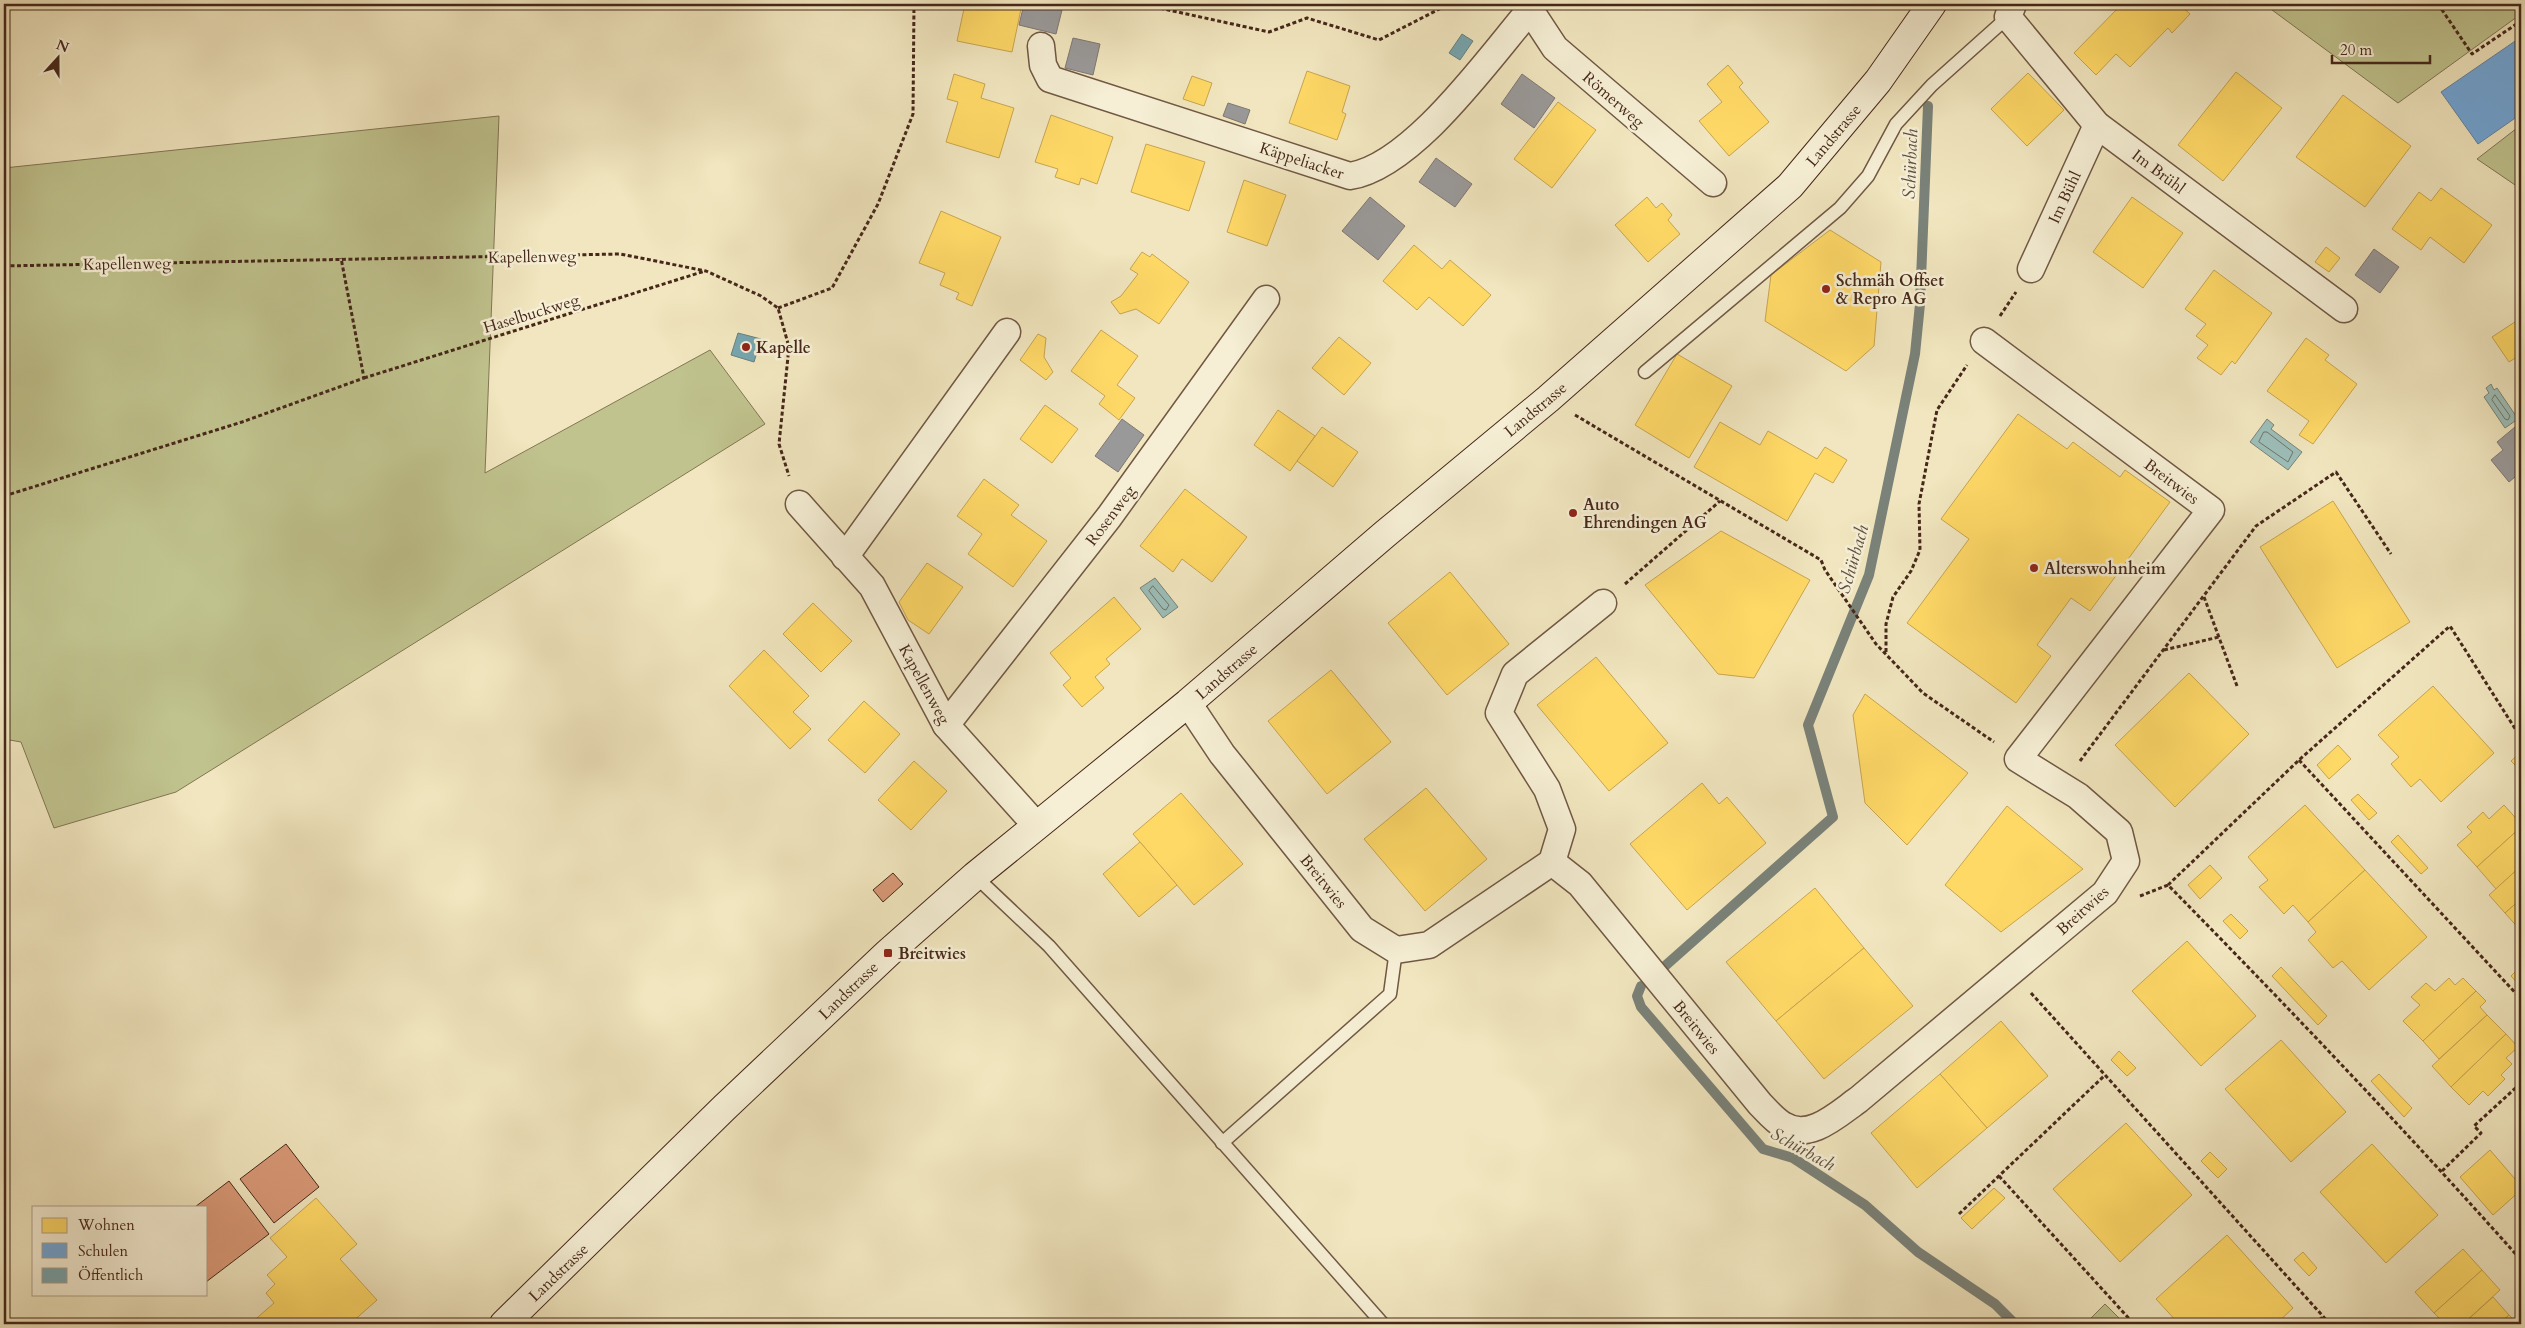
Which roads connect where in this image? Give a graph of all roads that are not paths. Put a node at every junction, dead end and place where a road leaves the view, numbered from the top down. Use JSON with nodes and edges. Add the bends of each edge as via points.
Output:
{"nodes":[{"id":1,"x":1932,"y":4,"type":"edge"},
{"id":2,"x":1531,"y":7,"type":"edge"},
{"id":3,"x":2011,"y":10,"type":"edge"},
{"id":4,"x":1041,"y":46,"type":"dead end"},
{"id":5,"x":2097,"y":125,"type":"junction"},
{"id":6,"x":1712,"y":183,"type":"dead end"},
{"id":7,"x":2031,"y":269,"type":"road end"},
{"id":8,"x":1266,"y":299,"type":"dead end"},
{"id":9,"x":2344,"y":309,"type":"dead end"},
{"id":10,"x":1007,"y":332,"type":"dead end"},
{"id":11,"x":1984,"y":341,"type":"road end"},
{"id":12,"x":1645,"y":372,"type":"dead end"},
{"id":13,"x":799,"y":504,"type":"road end"},
{"id":14,"x":845,"y":557,"type":"junction"},
{"id":15,"x":1603,"y":603,"type":"road end"},
{"id":16,"x":1188,"y":703,"type":"junction"},
{"id":17,"x":946,"y":725,"type":"junction"},
{"id":18,"x":1036,"y":825,"type":"junction"},
{"id":19,"x":1552,"y":862,"type":"junction"},
{"id":20,"x":975,"y":876,"type":"junction"},
{"id":21,"x":1396,"y":950,"type":"junction"},
{"id":22,"x":1222,"y":1143,"type":"junction"},
{"id":23,"x":504,"y":1324,"type":"edge"},
{"id":24,"x":1383,"y":1324,"type":"edge"}],
"edges":[{"from":1,"to":16,"type":"main road","name":"Landstrasse","via":[[1878,81],[1790,186],[1548,399]]},
{"from":2,"to":4,"type":"street","name":"Käppeliacker","via":[[1456,98],[1416,140],[1367,173],[1350,176],[1050,79],[1043,65]]},
{"from":2,"to":6,"type":"street","name":"Römerweg","via":[[1555,48]]},
{"from":3,"to":5,"type":"street","name":"Im Brühl"},
{"from":3,"to":12,"type":"lane","via":[[1932,84],[1896,124],[1868,176],[1840,208]]},
{"from":5,"to":7,"type":"street","name":"Im Bühl"},
{"from":5,"to":9,"type":"street","name":"Im Brühl"},
{"from":8,"to":17,"type":"street","name":"Rosenweg","via":[[1109,517]]},
{"from":10,"to":14,"type":"street"},
{"from":11,"to":19,"type":"street","name":"Breitwies","via":[[2211,510],[2018,759],[2078,796],[2119,832],[2126,861],[2105,893],[1858,1100],[1826,1123],[1804,1131],[1784,1126],[1760,1104],[1580,884]]},
{"from":13,"to":14,"type":"street","name":"Kapellenweg"},
{"from":14,"to":17,"type":"street","name":"Kapellenweg","via":[[872,586]]},
{"from":15,"to":19,"type":"street","via":[[1515,674],[1499,713],[1546,789],[1562,829]]},
{"from":16,"to":18,"type":"main road","name":"Landstrasse"},
{"from":16,"to":21,"type":"street","name":"Breitwies","via":[[1222,754],[1362,929]]},
{"from":17,"to":18,"type":"street","name":"Kapellenweg"},
{"from":18,"to":20,"type":"main road","name":"Landstrasse"},
{"from":19,"to":21,"type":"street","via":[[1429,946]]},
{"from":20,"to":22,"type":"lane","via":[[1049,946]]},
{"from":20,"to":23,"type":"main road","name":"Landstrasse","via":[[888,952]]},
{"from":21,"to":22,"type":"lane","via":[[1390,994]]},
{"from":22,"to":24,"type":"lane"}]}
